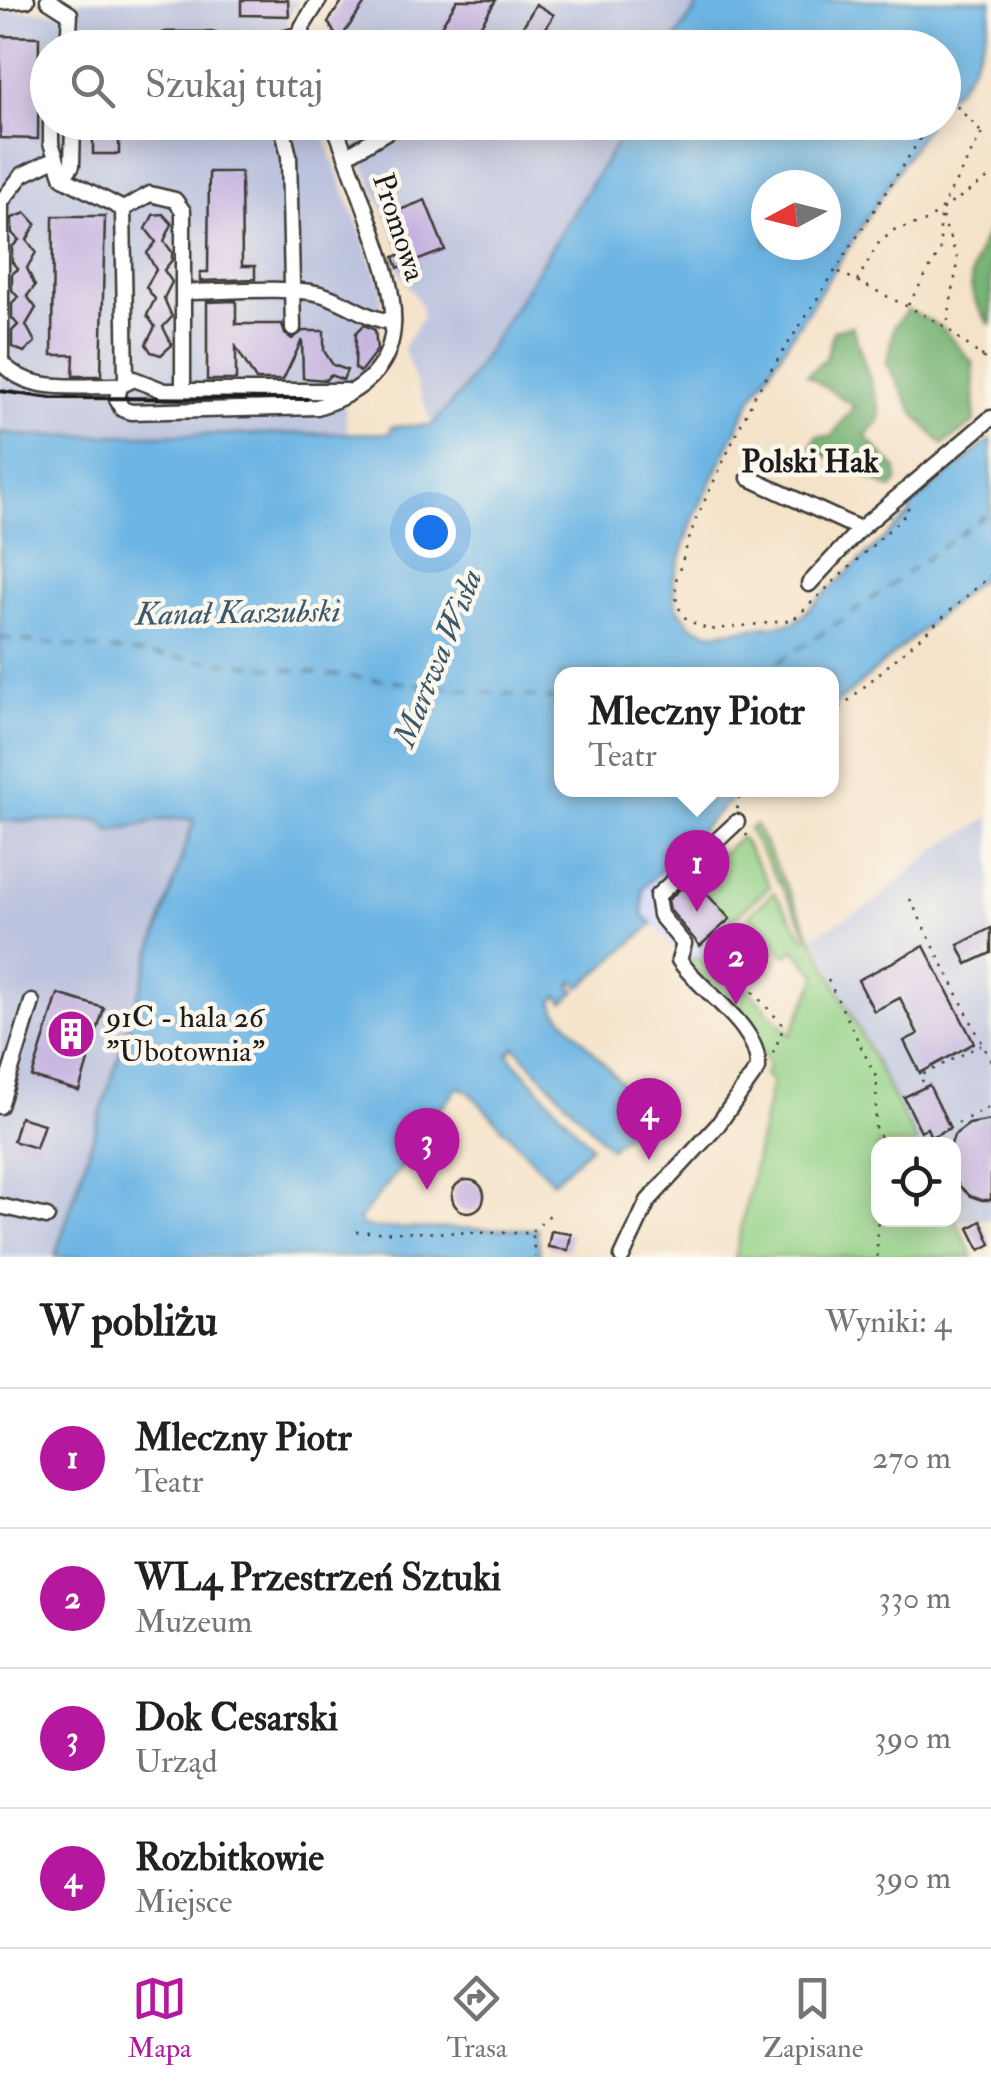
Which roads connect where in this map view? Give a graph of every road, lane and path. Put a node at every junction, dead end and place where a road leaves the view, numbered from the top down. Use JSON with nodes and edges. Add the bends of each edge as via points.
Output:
{"nodes":[{"id":1,"x":27,"y":0,"type":"edge"},
{"id":2,"x":319,"y":0,"type":"edge"},
{"id":3,"x":55,"y":1,"type":"edge"},
{"id":4,"x":0,"y":2,"type":"edge"},
{"id":5,"x":69,"y":30,"type":"edge"},
{"id":6,"x":307,"y":30,"type":"edge"},
{"id":7,"x":961,"y":107,"type":"edge"},
{"id":8,"x":982,"y":133,"type":"junction"},
{"id":9,"x":990,"y":133,"type":"edge"},
{"id":10,"x":53,"y":140,"type":"edge"},
{"id":11,"x":73,"y":140,"type":"edge"},
{"id":12,"x":285,"y":140,"type":"edge"},
{"id":13,"x":340,"y":140,"type":"edge"},
{"id":14,"x":373,"y":140,"type":"edge"},
{"id":15,"x":919,"y":140,"type":"edge"},
{"id":16,"x":346,"y":156,"type":"junction"},
{"id":17,"x":55,"y":159,"type":"junction"},
{"id":18,"x":991,"y":176,"type":"edge"},
{"id":19,"x":64,"y":178,"type":"junction"},
{"id":20,"x":123,"y":210,"type":"junction"},
{"id":21,"x":940,"y":211,"type":"junction"},
{"id":22,"x":837,"y":271,"type":"junction"},
{"id":23,"x":857,"y":281,"type":"junction"},
{"id":24,"x":185,"y":292,"type":"junction"},
{"id":25,"x":292,"y":293,"type":"junction"},
{"id":26,"x":907,"y":306,"type":"junction"},
{"id":27,"x":393,"y":322,"type":"junction"},
{"id":28,"x":293,"y":328,"type":"dead end"},
{"id":29,"x":946,"y":328,"type":"junction"},
{"id":30,"x":991,"y":354,"type":"edge"},
{"id":31,"x":980,"y":356,"type":"junction"},
{"id":32,"x":989,"y":363,"type":"edge"},
{"id":33,"x":991,"y":370,"type":"edge"},
{"id":34,"x":123,"y":383,"type":"junction"},
{"id":35,"x":184,"y":391,"type":"junction"},
{"id":36,"x":347,"y":391,"type":"junction"},
{"id":37,"x":991,"y":418,"type":"edge"},
{"id":38,"x":749,"y":478,"type":"dead end"},
{"id":39,"x":904,"y":500,"type":"junction"},
{"id":40,"x":860,"y":529,"type":"junction"},
{"id":41,"x":991,"y":575,"type":"edge"},
{"id":42,"x":809,"y":584,"type":"dead end"},
{"id":43,"x":839,"y":709,"type":"edge"},
{"id":44,"x":742,"y":827,"type":"joint"},
{"id":45,"x":752,"y":843,"type":"dead end"},
{"id":46,"x":910,"y":899,"type":"dead end"},
{"id":47,"x":710,"y":945,"type":"dead end"},
{"id":48,"x":828,"y":980,"type":"dead end"},
{"id":49,"x":32,"y":1002,"type":"dead end"},
{"id":50,"x":983,"y":1045,"type":"junction"},
{"id":51,"x":991,"y":1062,"type":"edge"},
{"id":52,"x":758,"y":1068,"type":"junction"},
{"id":53,"x":923,"y":1082,"type":"dead end"},
{"id":54,"x":0,"y":1106,"type":"edge"},
{"id":55,"x":991,"y":1106,"type":"edge"},
{"id":56,"x":958,"y":1123,"type":"dead end"},
{"id":57,"x":880,"y":1137,"type":"edge"},
{"id":58,"x":0,"y":1206,"type":"edge"},
{"id":59,"x":551,"y":1214,"type":"dead end"},
{"id":60,"x":48,"y":1217,"type":"dead end"},
{"id":61,"x":878,"y":1227,"type":"edge"},
{"id":62,"x":356,"y":1232,"type":"dead end"},
{"id":63,"x":532,"y":1234,"type":"junction"},
{"id":64,"x":535,"y":1257,"type":"edge"},
{"id":65,"x":622,"y":1257,"type":"edge"},
{"id":66,"x":877,"y":1257,"type":"edge"}],
"edges":[{"from":1,"to":4,"type":"street"},
{"from":2,"to":6,"type":"street"},
{"from":3,"to":5,"type":"street","via":[[70,14]]},
{"from":7,"to":8,"type":"path"},
{"from":8,"to":9,"type":"path"},
{"from":8,"to":21,"type":"path"},
{"from":10,"to":17,"type":"street"},
{"from":11,"to":19,"type":"street"},
{"from":12,"to":25,"type":"street"},
{"from":13,"to":16,"type":"street","name":"Promowa"},
{"from":14,"to":16,"type":"street"},
{"from":15,"to":22,"type":"path"},
{"from":16,"to":27,"type":"street","name":"Promowa","via":[[391,281]]},
{"from":17,"to":19,"type":"street"},
{"from":17,"to":34,"type":"street","via":[[22,174],[2,202],[1,362],[14,377],[38,384]]},
{"from":18,"to":21,"type":"path"},
{"from":19,"to":20,"type":"street"},
{"from":20,"to":24,"type":"street","via":[[141,196],[176,200],[186,228]]},
{"from":20,"to":34,"type":"street"},
{"from":21,"to":23,"type":"path","via":[[894,230]]},
{"from":21,"to":26,"type":"path","via":[[940,251]]},
{"from":21,"to":29,"type":"path","via":[[958,260]]},
{"from":22,"to":23,"type":"path"},
{"from":22,"to":39,"type":"path","via":[[756,394],[694,522],[675,584],[677,606],[687,620],[709,630],[793,620],[908,512]]},
{"from":23,"to":26,"type":"path"},
{"from":24,"to":25,"type":"street"},
{"from":24,"to":35,"type":"street"},
{"from":25,"to":27,"type":"street","via":[[323,295]]},
{"from":25,"to":28,"type":"street"},
{"from":26,"to":29,"type":"path"},
{"from":27,"to":36,"type":"street","name":"Promowa","via":[[386,358]]},
{"from":29,"to":31,"type":"path"},
{"from":30,"to":31,"type":"path"},
{"from":31,"to":32,"type":"path"},
{"from":32,"to":33,"type":"path"},
{"from":34,"to":35,"type":"street"},
{"from":34,"to":36,"type":"street","name":"Promowa","via":[[118,404],[131,412],[304,409]]},
{"from":35,"to":36,"type":"street"},
{"from":37,"to":39,"type":"street"},
{"from":38,"to":40,"type":"street"},
{"from":39,"to":40,"type":"street"},
{"from":40,"to":42,"type":"street"},
{"from":41,"to":43,"type":"path"},
{"from":44,"to":45,"type":"path"},
{"from":44,"to":52,"type":"street","via":[[657,896],[660,915],[684,944],[679,960],[746,1034]]},
{"from":46,"to":50,"type":"path"},
{"from":47,"to":52,"type":"path","via":[[785,1031],[770,1061]]},
{"from":48,"to":57,"type":"path","via":[[876,1079]]},
{"from":49,"to":54,"type":"street"},
{"from":50,"to":51,"type":"path"},
{"from":50,"to":53,"type":"path","via":[[920,1076]]},
{"from":52,"to":65,"type":"street","via":[[718,1126],[648,1200]]},
{"from":55,"to":56,"type":"path"},
{"from":58,"to":60,"type":"street"},
{"from":59,"to":63,"type":"path"},
{"from":61,"to":66,"type":"path"},
{"from":62,"to":63,"type":"path"},
{"from":63,"to":64,"type":"path"}]}
